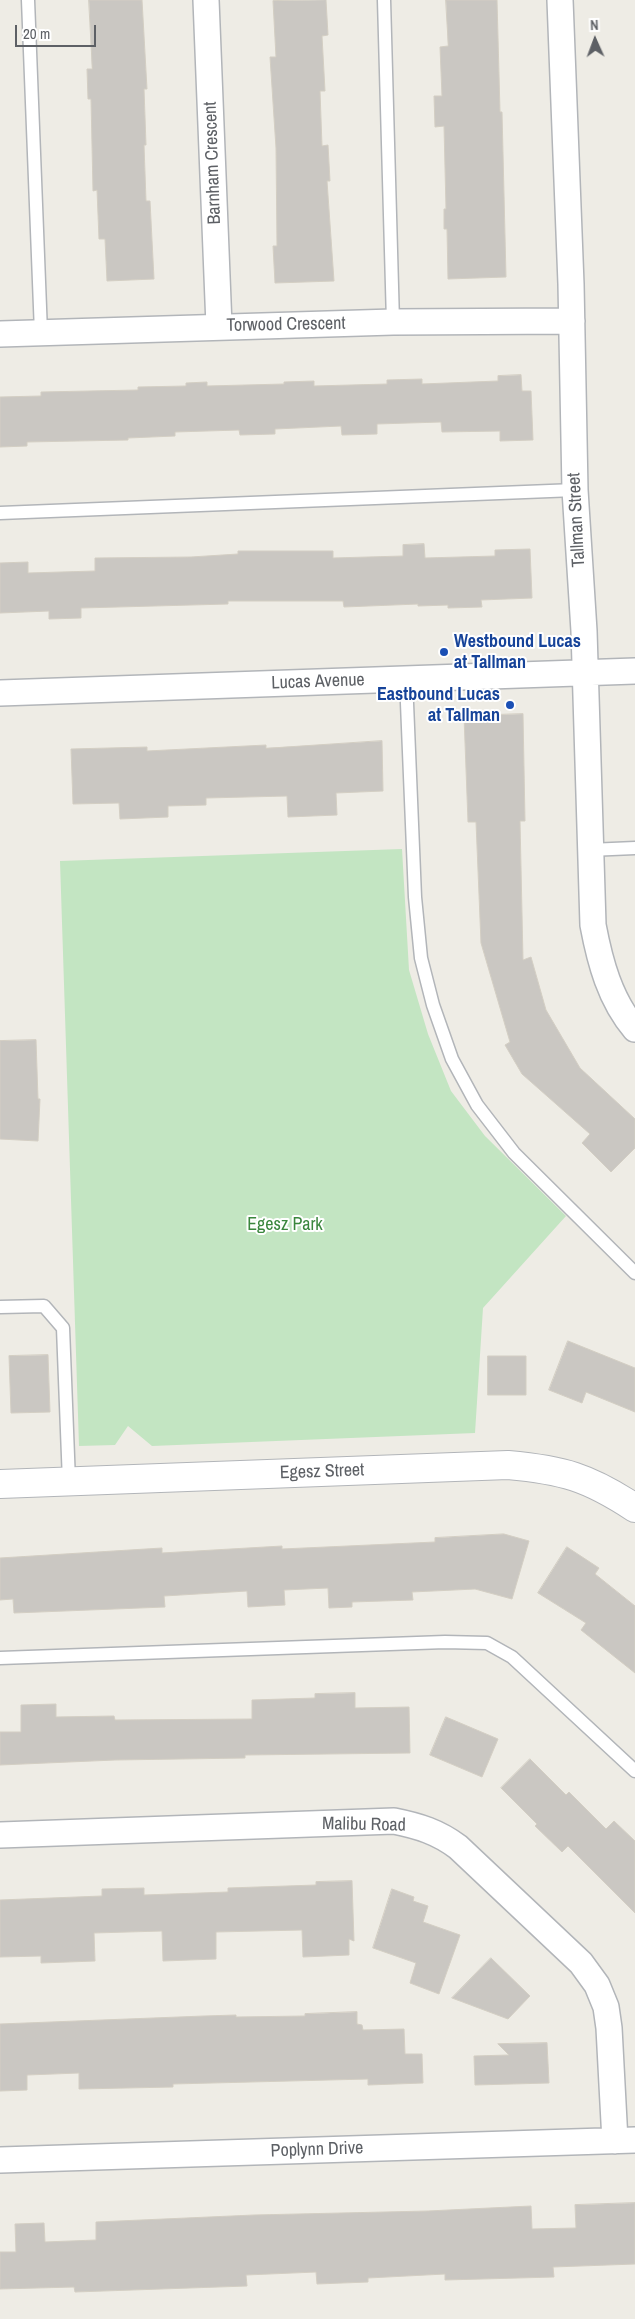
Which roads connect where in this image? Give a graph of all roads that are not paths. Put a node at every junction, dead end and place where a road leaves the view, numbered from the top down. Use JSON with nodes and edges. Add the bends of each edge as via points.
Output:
{"nodes":[{"id":1,"x":28,"y":0,"type":"edge"},
{"id":2,"x":206,"y":0,"type":"edge"},
{"id":3,"x":384,"y":0,"type":"edge"},
{"id":4,"x":560,"y":0,"type":"edge"},
{"id":5,"x":572,"y":321,"type":"junction"},
{"id":6,"x":394,"y":322,"type":"junction"},
{"id":7,"x":219,"y":326,"type":"junction"},
{"id":8,"x":41,"y":333,"type":"junction"},
{"id":9,"x":0,"y":334,"type":"edge"},
{"id":10,"x":575,"y":490,"type":"junction"},
{"id":11,"x":0,"y":513,"type":"edge"},
{"id":12,"x":635,"y":671,"type":"edge"},
{"id":13,"x":584,"y":673,"type":"junction"},
{"id":14,"x":406,"y":679,"type":"junction"},
{"id":15,"x":0,"y":693,"type":"edge"},
{"id":16,"x":635,"y":848,"type":"edge"},
{"id":17,"x":589,"y":850,"type":"junction"},
{"id":18,"x":635,"y":1030,"type":"edge"},
{"id":19,"x":635,"y":1273,"type":"edge"},
{"id":20,"x":0,"y":1307,"type":"edge"},
{"id":21,"x":69,"y":1482,"type":"junction"},
{"id":22,"x":0,"y":1484,"type":"edge"},
{"id":23,"x":635,"y":1508,"type":"edge"},
{"id":24,"x":0,"y":1658,"type":"edge"},
{"id":25,"x":635,"y":1771,"type":"edge"},
{"id":26,"x":0,"y":1835,"type":"edge"},
{"id":27,"x":625,"y":2140,"type":"edge"},
{"id":28,"x":0,"y":2160,"type":"edge"}],
"edges":[{"from":1,"to":8,"type":"lane"},
{"from":2,"to":7,"type":"street","name":"Barnham Crescent"},
{"from":3,"to":6,"type":"lane"},
{"from":4,"to":5,"type":"street","name":"Tallman Street"},
{"from":5,"to":6,"type":"street","name":"Torwood Crescent"},
{"from":5,"to":10,"type":"street","name":"Tallman Street"},
{"from":6,"to":7,"type":"street","name":"Torwood Crescent"},
{"from":7,"to":8,"type":"street","name":"Torwood Crescent"},
{"from":8,"to":9,"type":"street","name":"Torwood Crescent"},
{"from":10,"to":11,"type":"lane"},
{"from":10,"to":13,"type":"street","name":"Tallman Street"},
{"from":12,"to":13,"type":"street","name":"Lucas Avenue"},
{"from":13,"to":14,"type":"street","name":"Lucas Avenue"},
{"from":13,"to":17,"type":"street","name":"Tallman Street"},
{"from":14,"to":15,"type":"street","name":"Lucas Avenue"},
{"from":14,"to":19,"type":"lane","via":[[415,897],[421,958],[452,1058],[477,1105],[514,1153]]},
{"from":16,"to":17,"type":"lane"},
{"from":17,"to":18,"type":"street","name":"Tallman Street","via":[[593,924],[599,958],[625,1018]]},
{"from":20,"to":21,"type":"lane","via":[[44,1306],[63,1328]]},
{"from":21,"to":22,"type":"street","name":"Egesz Street"},
{"from":21,"to":23,"type":"street","name":"Egesz Street","via":[[508,1465],[551,1469],[578,1476]]},
{"from":24,"to":25,"type":"lane","via":[[487,1643],[512,1657]]},
{"from":26,"to":27,"type":"street","name":"Malibu Road","via":[[394,1821],[442,1835],[581,1963],[597,1984],[606,2007]]},
{"from":27,"to":28,"type":"street","name":"Poplynn Drive"}]}
